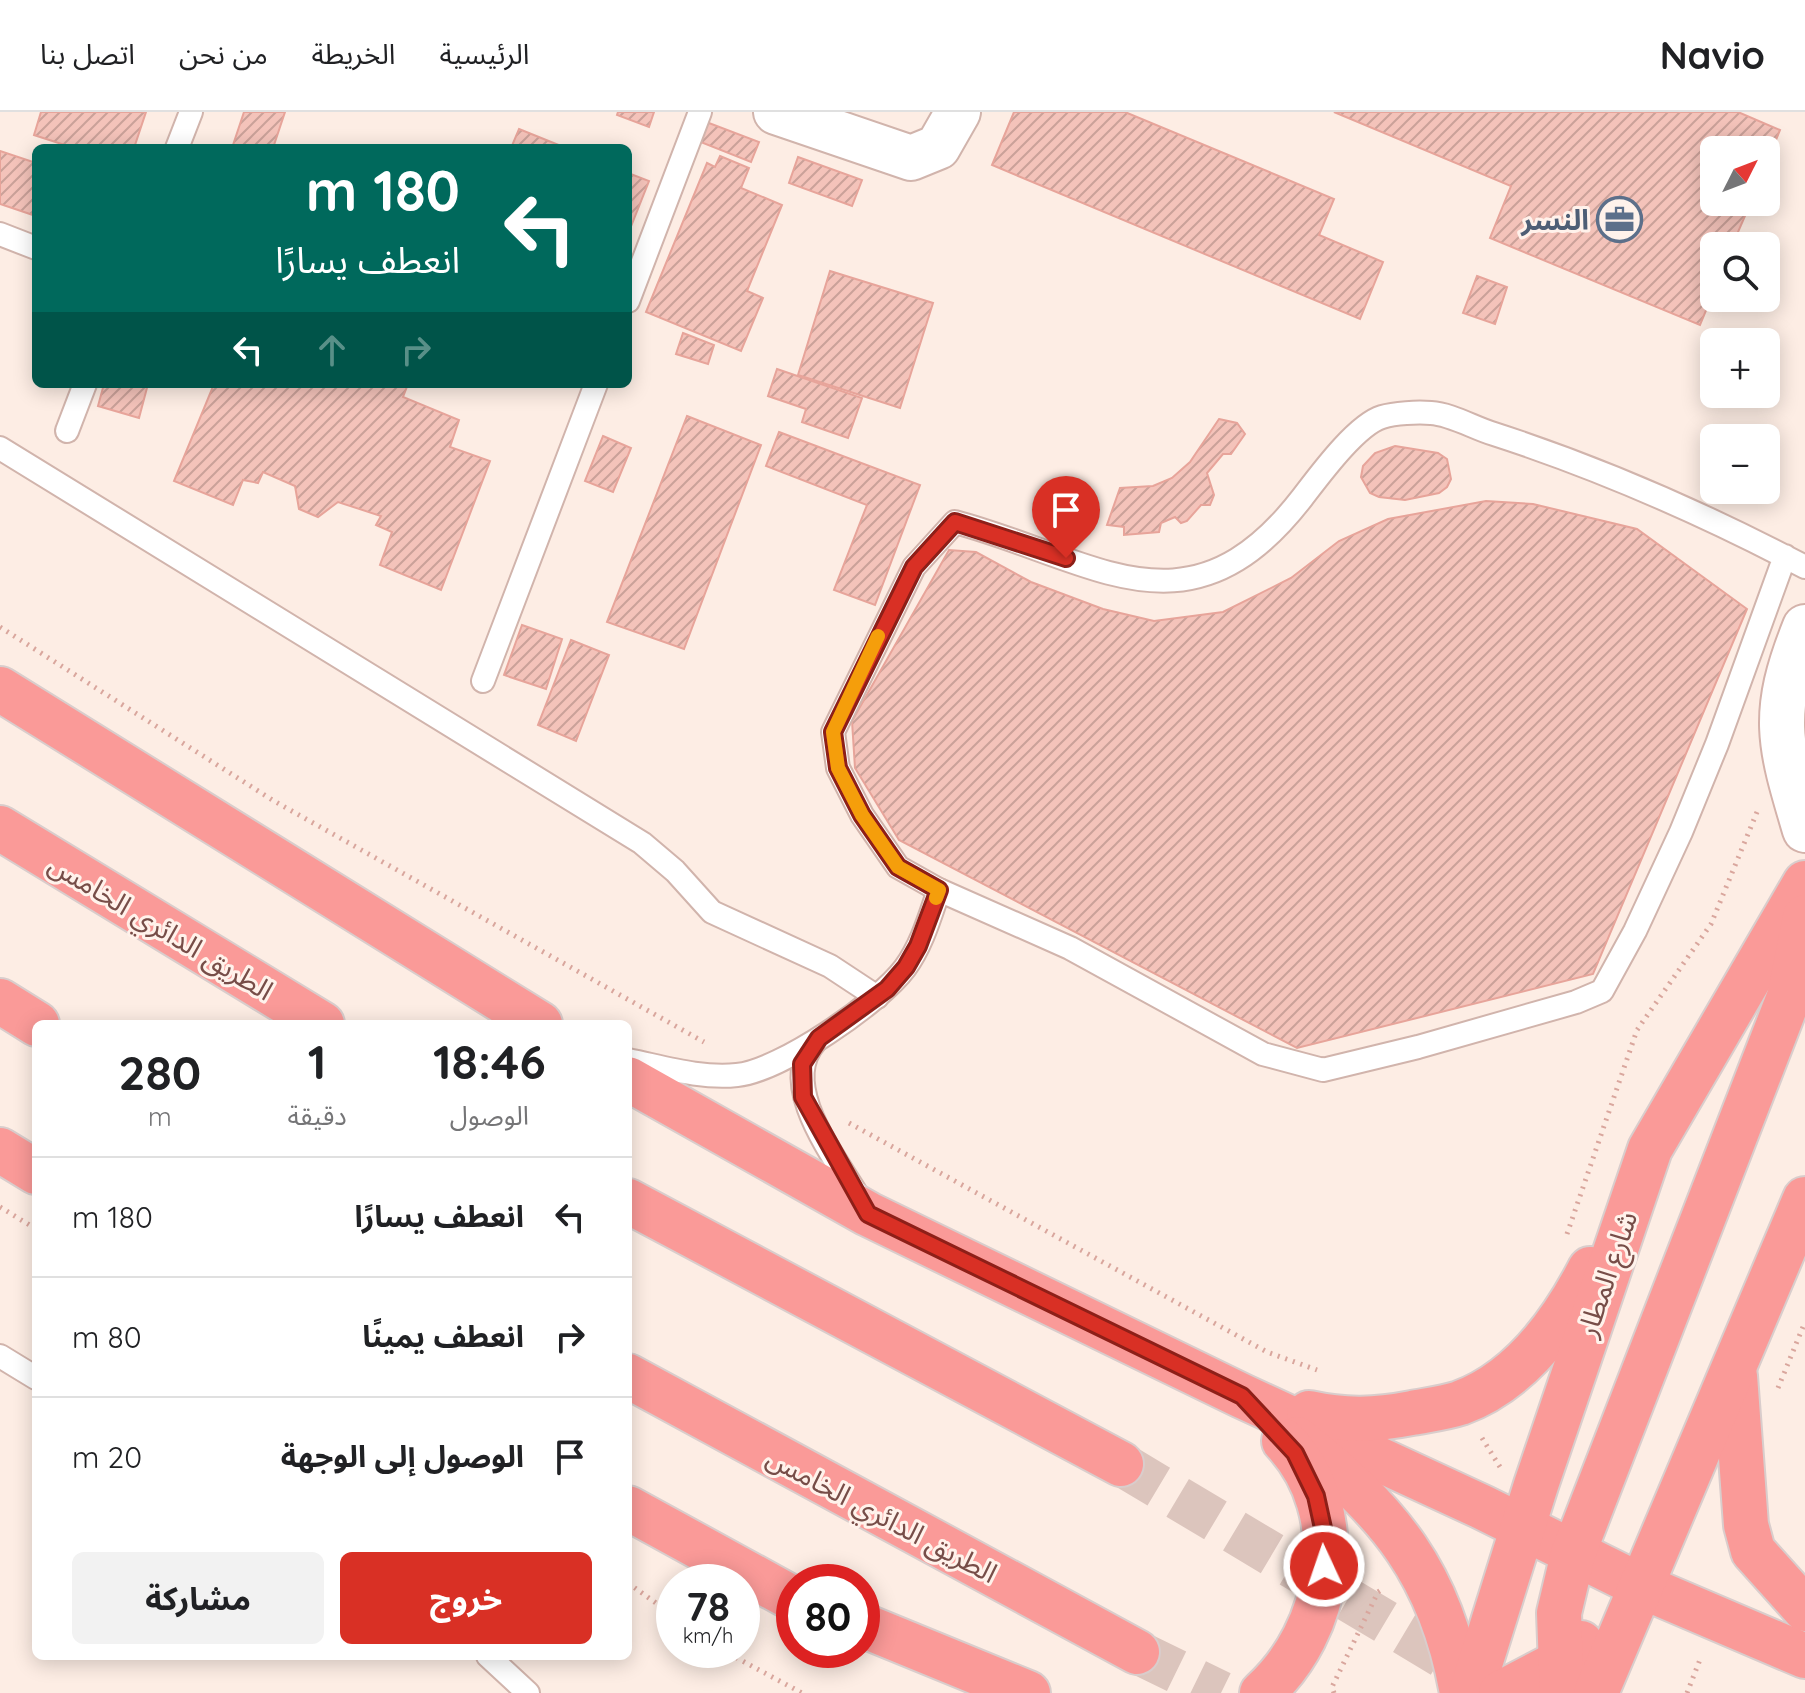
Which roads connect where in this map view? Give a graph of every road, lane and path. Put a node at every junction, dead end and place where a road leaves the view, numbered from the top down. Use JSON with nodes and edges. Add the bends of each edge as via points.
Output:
{"nodes":[{"id":1,"x":191,"y":112,"type":"edge"},
{"id":2,"x":700,"y":112,"type":"edge"},
{"id":3,"x":776,"y":112,"type":"edge"},
{"id":4,"x":958,"y":112,"type":"edge"},
{"id":5,"x":179,"y":144,"type":"edge"},
{"id":6,"x":0,"y":234,"type":"edge"},
{"id":7,"x":32,"y":246,"type":"edge"},
{"id":8,"x":632,"y":290,"type":"edge"},
{"id":9,"x":83,"y":388,"type":"edge"},
{"id":10,"x":594,"y":388,"type":"edge"},
{"id":11,"x":67,"y":431,"type":"dead end"},
{"id":12,"x":0,"y":448,"type":"edge"},
{"id":13,"x":1785,"y":556,"type":"junction"},
{"id":14,"x":1805,"y":567,"type":"edge"},
{"id":15,"x":1805,"y":627,"type":"edge"},
{"id":16,"x":483,"y":681,"type":"dead end"},
{"id":17,"x":0,"y":689,"type":"edge"},
{"id":18,"x":1758,"y":809,"type":"dead end"},
{"id":19,"x":0,"y":828,"type":"edge"},
{"id":20,"x":1805,"y":830,"type":"edge"},
{"id":21,"x":1805,"y":883,"type":"edge"},
{"id":22,"x":939,"y":890,"type":"junction"},
{"id":23,"x":1805,"y":917,"type":"edge"},
{"id":24,"x":877,"y":997,"type":"junction"},
{"id":25,"x":0,"y":1001,"type":"edge"},
{"id":26,"x":315,"y":1020,"type":"edge"},
{"id":27,"x":534,"y":1020,"type":"edge"},
{"id":28,"x":32,"y":1021,"type":"edge"},
{"id":29,"x":819,"y":1038,"type":"junction"},
{"id":30,"x":632,"y":1061,"type":"edge"},
{"id":31,"x":632,"y":1081,"type":"edge"},
{"id":32,"x":1650,"y":1149,"type":"junction"},
{"id":33,"x":0,"y":1150,"type":"edge"},
{"id":34,"x":32,"y":1170,"type":"edge"},
{"id":35,"x":1805,"y":1199,"type":"edge"},
{"id":36,"x":632,"y":1203,"type":"edge"},
{"id":37,"x":0,"y":1207,"type":"edge"},
{"id":38,"x":868,"y":1214,"type":"junction"},
{"id":39,"x":32,"y":1227,"type":"edge"},
{"id":40,"x":1566,"y":1235,"type":"dead end"},
{"id":41,"x":0,"y":1356,"type":"edge"},
{"id":42,"x":1735,"y":1366,"type":"junction"},
{"id":43,"x":32,"y":1376,"type":"edge"},
{"id":44,"x":632,"y":1378,"type":"edge"},
{"id":45,"x":1242,"y":1396,"type":"junction"},
{"id":46,"x":1121,"y":1464,"type":"tunnel mouth"},
{"id":47,"x":632,"y":1510,"type":"edge"},
{"id":48,"x":1524,"y":1528,"type":"junction"},
{"id":49,"x":1573,"y":1554,"type":"junction"},
{"id":50,"x":632,"y":1586,"type":"edge"},
{"id":51,"x":1641,"y":1586,"type":"junction"},
{"id":52,"x":776,"y":1589,"type":"edge"},
{"id":53,"x":656,"y":1603,"type":"edge"},
{"id":54,"x":1805,"y":1609,"type":"edge"},
{"id":55,"x":880,"y":1632,"type":"edge"},
{"id":56,"x":880,"y":1651,"type":"edge"},
{"id":57,"x":1137,"y":1652,"type":"tunnel mouth"},
{"id":58,"x":1805,"y":1656,"type":"edge"},
{"id":59,"x":492,"y":1660,"type":"edge"},
{"id":60,"x":755,"y":1668,"type":"edge"},
{"id":61,"x":1562,"y":1677,"type":"edge"},
{"id":62,"x":528,"y":1693,"type":"edge"},
{"id":63,"x":802,"y":1693,"type":"edge"},
{"id":64,"x":952,"y":1693,"type":"edge"},
{"id":65,"x":1028,"y":1693,"type":"edge"},
{"id":66,"x":1262,"y":1693,"type":"edge"},
{"id":67,"x":1462,"y":1693,"type":"edge"},
{"id":68,"x":1471,"y":1693,"type":"edge"},
{"id":69,"x":1501,"y":1693,"type":"edge"},
{"id":70,"x":1596,"y":1693,"type":"edge"}],
"edges":[{"from":1,"to":5,"type":"lane"},
{"from":2,"to":8,"type":"lane"},
{"from":3,"to":4,"type":"street","via":[[911,158],[938,147]]},
{"from":6,"to":7,"type":"lane"},
{"from":9,"to":11,"type":"lane"},
{"from":10,"to":16,"type":"lane"},
{"from":12,"to":24,"type":"lane","via":[[642,843],[712,912],[830,966]]},
{"from":13,"to":14,"type":"lane"},
{"from":13,"to":22,"type":"lane","via":[[1717,744],[1635,931],[1602,991],[1576,1002],[1323,1070],[1263,1054],[1070,948]]},
{"from":13,"to":22,"type":"lane","via":[[1707,516],[1568,458],[1433,412],[1380,417],[1340,450],[1267,541],[1233,565],[1188,580],[1130,580],[955,522],[914,567],[833,732],[838,768],[862,815],[898,867]]},
{"from":15,"to":20,"type":"street","via":[[1781,706],[1782,752]]},
{"from":17,"to":27,"type":"highway"},
{"from":18,"to":40,"type":"path","via":[[1711,924],[1637,1030]]},
{"from":19,"to":26,"type":"highway","name":"الطريق الدائري الخامس"},
{"from":21,"to":32,"type":"highway","name":"شارع المطار"},
{"from":22,"to":24,"type":"lane","via":[[912,957]]},
{"from":23,"to":49,"type":"highway","via":[[1789,997]]},
{"from":24,"to":29,"type":"lane"},
{"from":25,"to":28,"type":"highway"},
{"from":29,"to":30,"type":"lane","via":[[738,1075]]},
{"from":29,"to":38,"type":"lane","via":[[802,1064],[803,1097]]},
{"from":31,"to":38,"type":"highway"},
{"from":32,"to":45,"type":"highway","via":[[1584,1280],[1551,1331],[1523,1364],[1486,1389],[1460,1403],[1373,1420],[1335,1419]]},
{"from":32,"to":48,"type":"highway","name":"شارع المطار"},
{"from":33,"to":34,"type":"highway"},
{"from":35,"to":42,"type":"highway"},
{"from":36,"to":46,"type":"highway"},
{"from":37,"to":39,"type":"path"},
{"from":38,"to":45,"type":"highway"},
{"from":41,"to":43,"type":"lane"},
{"from":42,"to":51,"type":"highway"},
{"from":42,"to":54,"type":"highway","via":[[1746,1525],[1753,1551]]},
{"from":44,"to":57,"type":"highway","name":"الطريق الدائري الخامس"},
{"from":45,"to":48,"type":"highway"},
{"from":45,"to":66,"type":"highway","via":[[1295,1453],[1316,1496],[1326,1542],[1323,1590],[1308,1635]]},
{"from":45,"to":67,"type":"highway","via":[[1342,1474],[1385,1518],[1422,1569],[1439,1605]]},
{"from":47,"to":52,"type":"highway"},
{"from":48,"to":49,"type":"highway"},
{"from":48,"to":68,"type":"highway","name":"شارع المطار"},
{"from":49,"to":51,"type":"highway"},
{"from":49,"to":61,"type":"highway","via":[[1559,1613]]},
{"from":50,"to":53,"type":"path"},
{"from":51,"to":58,"type":"highway"},
{"from":51,"to":61,"type":"highway"},
{"from":51,"to":70,"type":"highway"},
{"from":55,"to":65,"type":"highway"},
{"from":56,"to":64,"type":"highway"},
{"from":59,"to":62,"type":"lane"},
{"from":60,"to":63,"type":"path"},
{"from":61,"to":69,"type":"highway"}]}
